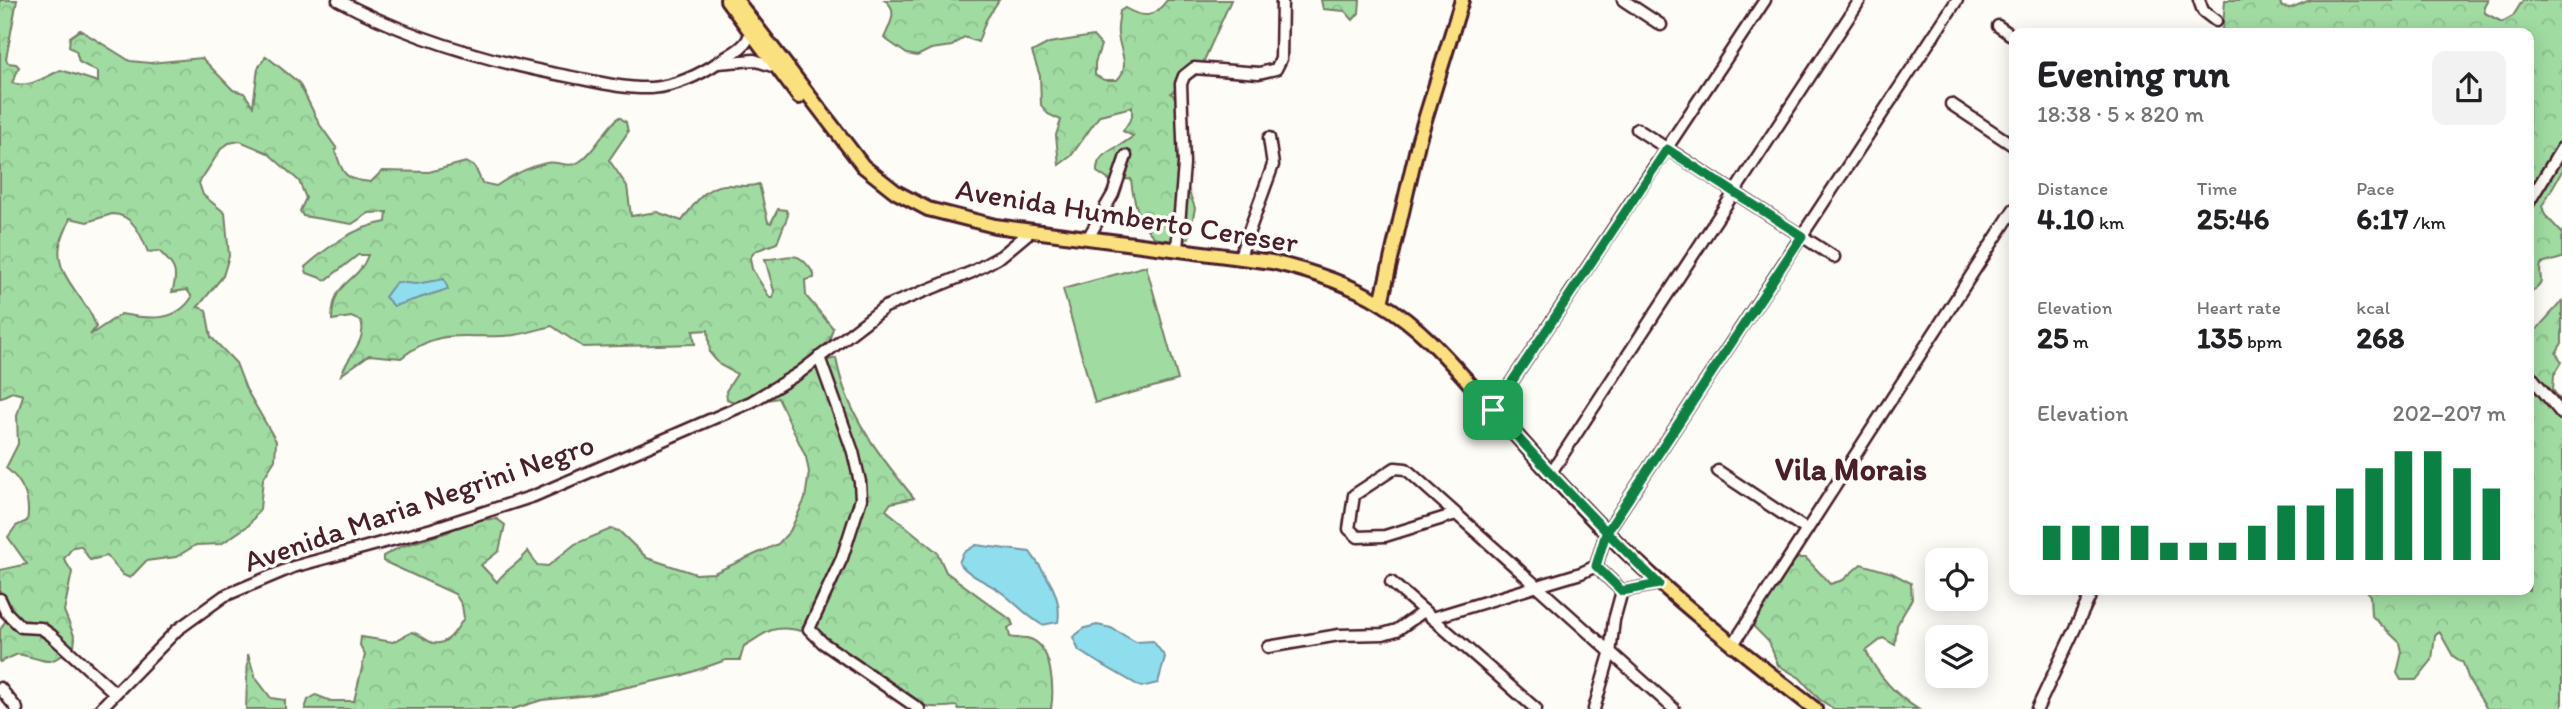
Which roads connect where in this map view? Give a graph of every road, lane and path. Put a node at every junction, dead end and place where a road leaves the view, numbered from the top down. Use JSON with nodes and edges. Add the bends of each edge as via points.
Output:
{"nodes":[{"id":1,"x":338,"y":0,"type":"edge"},
{"id":2,"x":727,"y":0,"type":"edge"},
{"id":3,"x":736,"y":0,"type":"edge"},
{"id":4,"x":1282,"y":0,"type":"edge"},
{"id":5,"x":1462,"y":0,"type":"edge"},
{"id":6,"x":1623,"y":0,"type":"edge"},
{"id":7,"x":1860,"y":0,"type":"edge"},
{"id":8,"x":1957,"y":0,"type":"edge"},
{"id":9,"x":2200,"y":0,"type":"edge"},
{"id":10,"x":1760,"y":1,"type":"edge"},
{"id":11,"x":2216,"y":21,"type":"dead end"},
{"id":12,"x":1661,"y":24,"type":"dead end"},
{"id":13,"x":1998,"y":26,"type":"dead end"},
{"id":14,"x":2009,"y":34,"type":"edge"},
{"id":15,"x":757,"y":37,"type":"junction"},
{"id":16,"x":771,"y":53,"type":"junction"},
{"id":17,"x":717,"y":63,"type":"junction"},
{"id":18,"x":776,"y":68,"type":"junction"},
{"id":19,"x":1951,"y":104,"type":"dead end"},
{"id":20,"x":1637,"y":129,"type":"dead end"},
{"id":21,"x":1269,"y":138,"type":"dead end"},
{"id":22,"x":2009,"y":143,"type":"edge"},
{"id":23,"x":2562,"y":148,"type":"edge"},
{"id":24,"x":1667,"y":149,"type":"junction"},
{"id":25,"x":1126,"y":156,"type":"dead end"},
{"id":26,"x":859,"y":160,"type":"junction"},
{"id":27,"x":1736,"y":194,"type":"junction"},
{"id":28,"x":2534,"y":194,"type":"edge"},
{"id":29,"x":2009,"y":217,"type":"edge"},
{"id":30,"x":1031,"y":231,"type":"junction"},
{"id":31,"x":1802,"y":236,"type":"junction"},
{"id":32,"x":1087,"y":238,"type":"junction"},
{"id":33,"x":1177,"y":249,"type":"junction"},
{"id":34,"x":1240,"y":256,"type":"junction"},
{"id":35,"x":1834,"y":257,"type":"dead end"},
{"id":36,"x":1381,"y":303,"type":"junction"},
{"id":37,"x":819,"y":357,"type":"junction"},
{"id":38,"x":2534,"y":380,"type":"edge"},
{"id":39,"x":1493,"y":410,"type":"junction"},
{"id":40,"x":2562,"y":414,"type":"edge"},
{"id":41,"x":1718,"y":471,"type":"dead end"},
{"id":42,"x":1550,"y":474,"type":"junction"},
{"id":43,"x":1456,"y":514,"type":"junction"},
{"id":44,"x":1807,"y":530,"type":"junction"},
{"id":45,"x":1606,"y":533,"type":"junction"},
{"id":46,"x":1596,"y":566,"type":"junction"},
{"id":47,"x":1391,"y":582,"type":"dead end"},
{"id":48,"x":1659,"y":584,"type":"junction"},
{"id":49,"x":1536,"y":587,"type":"junction"},
{"id":50,"x":1622,"y":591,"type":"junction"},
{"id":51,"x":2091,"y":595,"type":"edge"},
{"id":52,"x":0,"y":599,"type":"edge"},
{"id":53,"x":1428,"y":615,"type":"junction"},
{"id":54,"x":1732,"y":646,"type":"junction"},
{"id":55,"x":1268,"y":647,"type":"dead end"},
{"id":56,"x":1611,"y":654,"type":"junction"},
{"id":57,"x":0,"y":688,"type":"edge"},
{"id":58,"x":115,"y":693,"type":"junction"},
{"id":59,"x":17,"y":709,"type":"edge"},
{"id":60,"x":100,"y":709,"type":"edge"},
{"id":61,"x":919,"y":709,"type":"edge"},
{"id":62,"x":1536,"y":709,"type":"edge"},
{"id":63,"x":1594,"y":709,"type":"edge"},
{"id":64,"x":1674,"y":709,"type":"edge"},
{"id":65,"x":1815,"y":709,"type":"edge"},
{"id":66,"x":2037,"y":709,"type":"edge"}],
"edges":[{"from":1,"to":17,"type":"street","via":[[384,23],[469,53],[602,83],[650,88],[669,85]]},
{"from":2,"to":15,"type":"main road"},
{"from":3,"to":15,"type":"main road"},
{"from":4,"to":33,"type":"street","via":[[1282,58],[1276,69],[1259,74],[1194,68],[1184,76],[1184,164]]},
{"from":5,"to":36,"type":"main road","via":[[1419,139]]},
{"from":6,"to":12,"type":"street"},
{"from":7,"to":27,"type":"street"},
{"from":8,"to":31,"type":"street"},
{"from":9,"to":11,"type":"street","via":[[2203,11]]},
{"from":10,"to":24,"type":"street"},
{"from":13,"to":14,"type":"street"},
{"from":15,"to":16,"type":"main road"},
{"from":15,"to":17,"type":"street"},
{"from":16,"to":18,"type":"main road"},
{"from":16,"to":26,"type":"main road","name":"Avenida Humberto Cereser"},
{"from":17,"to":18,"type":"street","via":[[754,60]]},
{"from":18,"to":26,"type":"main road","via":[[823,128]]},
{"from":19,"to":22,"type":"street"},
{"from":20,"to":24,"type":"street"},
{"from":21,"to":34,"type":"street","via":[[1273,165]]},
{"from":23,"to":28,"type":"street"},
{"from":24,"to":27,"type":"street"},
{"from":24,"to":39,"type":"street"},
{"from":25,"to":32,"type":"street","via":[[1113,194]]},
{"from":26,"to":30,"type":"main road","name":"Avenida Humberto Cereser","via":[[896,191],[928,209],[972,222]]},
{"from":27,"to":31,"type":"street"},
{"from":27,"to":42,"type":"street"},
{"from":29,"to":44,"type":"street"},
{"from":30,"to":32,"type":"main road","name":"Avenida Humberto Cereser"},
{"from":30,"to":37,"type":"street","name":"Avenida Maria Negrini Negro","via":[[972,272],[885,307]]},
{"from":31,"to":35,"type":"street"},
{"from":31,"to":45,"type":"street"},
{"from":32,"to":33,"type":"main road","name":"Avenida Humberto Cereser"},
{"from":33,"to":34,"type":"main road","name":"Avenida Humberto Cereser"},
{"from":34,"to":36,"type":"main road","name":"Avenida Humberto Cereser","via":[[1310,271]]},
{"from":36,"to":39,"type":"main road","name":"Avenida Humberto Cereser","via":[[1425,336]]},
{"from":37,"to":58,"type":"street","name":"Avenida Maria Negrini Negro","via":[[751,402],[587,475],[432,529],[293,568],[224,596],[177,630]]},
{"from":37,"to":61,"type":"street","via":[[853,452],[861,499],[842,558],[808,629]]},
{"from":38,"to":40,"type":"street"},
{"from":39,"to":42,"type":"main road","name":"Avenida Humberto Cereser"},
{"from":41,"to":44,"type":"street"},
{"from":42,"to":45,"type":"main road","name":"Avenida Humberto Cereser"},
{"from":43,"to":43,"type":"street","via":[[1399,467],[1354,495],[1349,529],[1358,537],[1385,536]]},
{"from":43,"to":49,"type":"street"},
{"from":44,"to":54,"type":"street"},
{"from":45,"to":46,"type":"street"},
{"from":45,"to":48,"type":"main road","name":"Avenida Humberto Cereser"},
{"from":46,"to":49,"type":"street"},
{"from":46,"to":50,"type":"street"},
{"from":47,"to":53,"type":"street"},
{"from":48,"to":50,"type":"street"},
{"from":48,"to":54,"type":"main road","name":"Avenida Humberto Cereser"},
{"from":49,"to":53,"type":"street"},
{"from":49,"to":56,"type":"street"},
{"from":50,"to":56,"type":"street"},
{"from":51,"to":66,"type":"street"},
{"from":52,"to":58,"type":"street","via":[[21,627],[41,628],[51,635]]},
{"from":53,"to":55,"type":"street","via":[[1383,634],[1339,635]]},
{"from":53,"to":62,"type":"street"},
{"from":54,"to":65,"type":"main road","name":"Avenida Humberto Cereser"},
{"from":56,"to":63,"type":"street"},
{"from":56,"to":64,"type":"street"},
{"from":57,"to":59,"type":"street"},
{"from":58,"to":60,"type":"street","name":"Avenida Maria Negrini Negro"}]}
